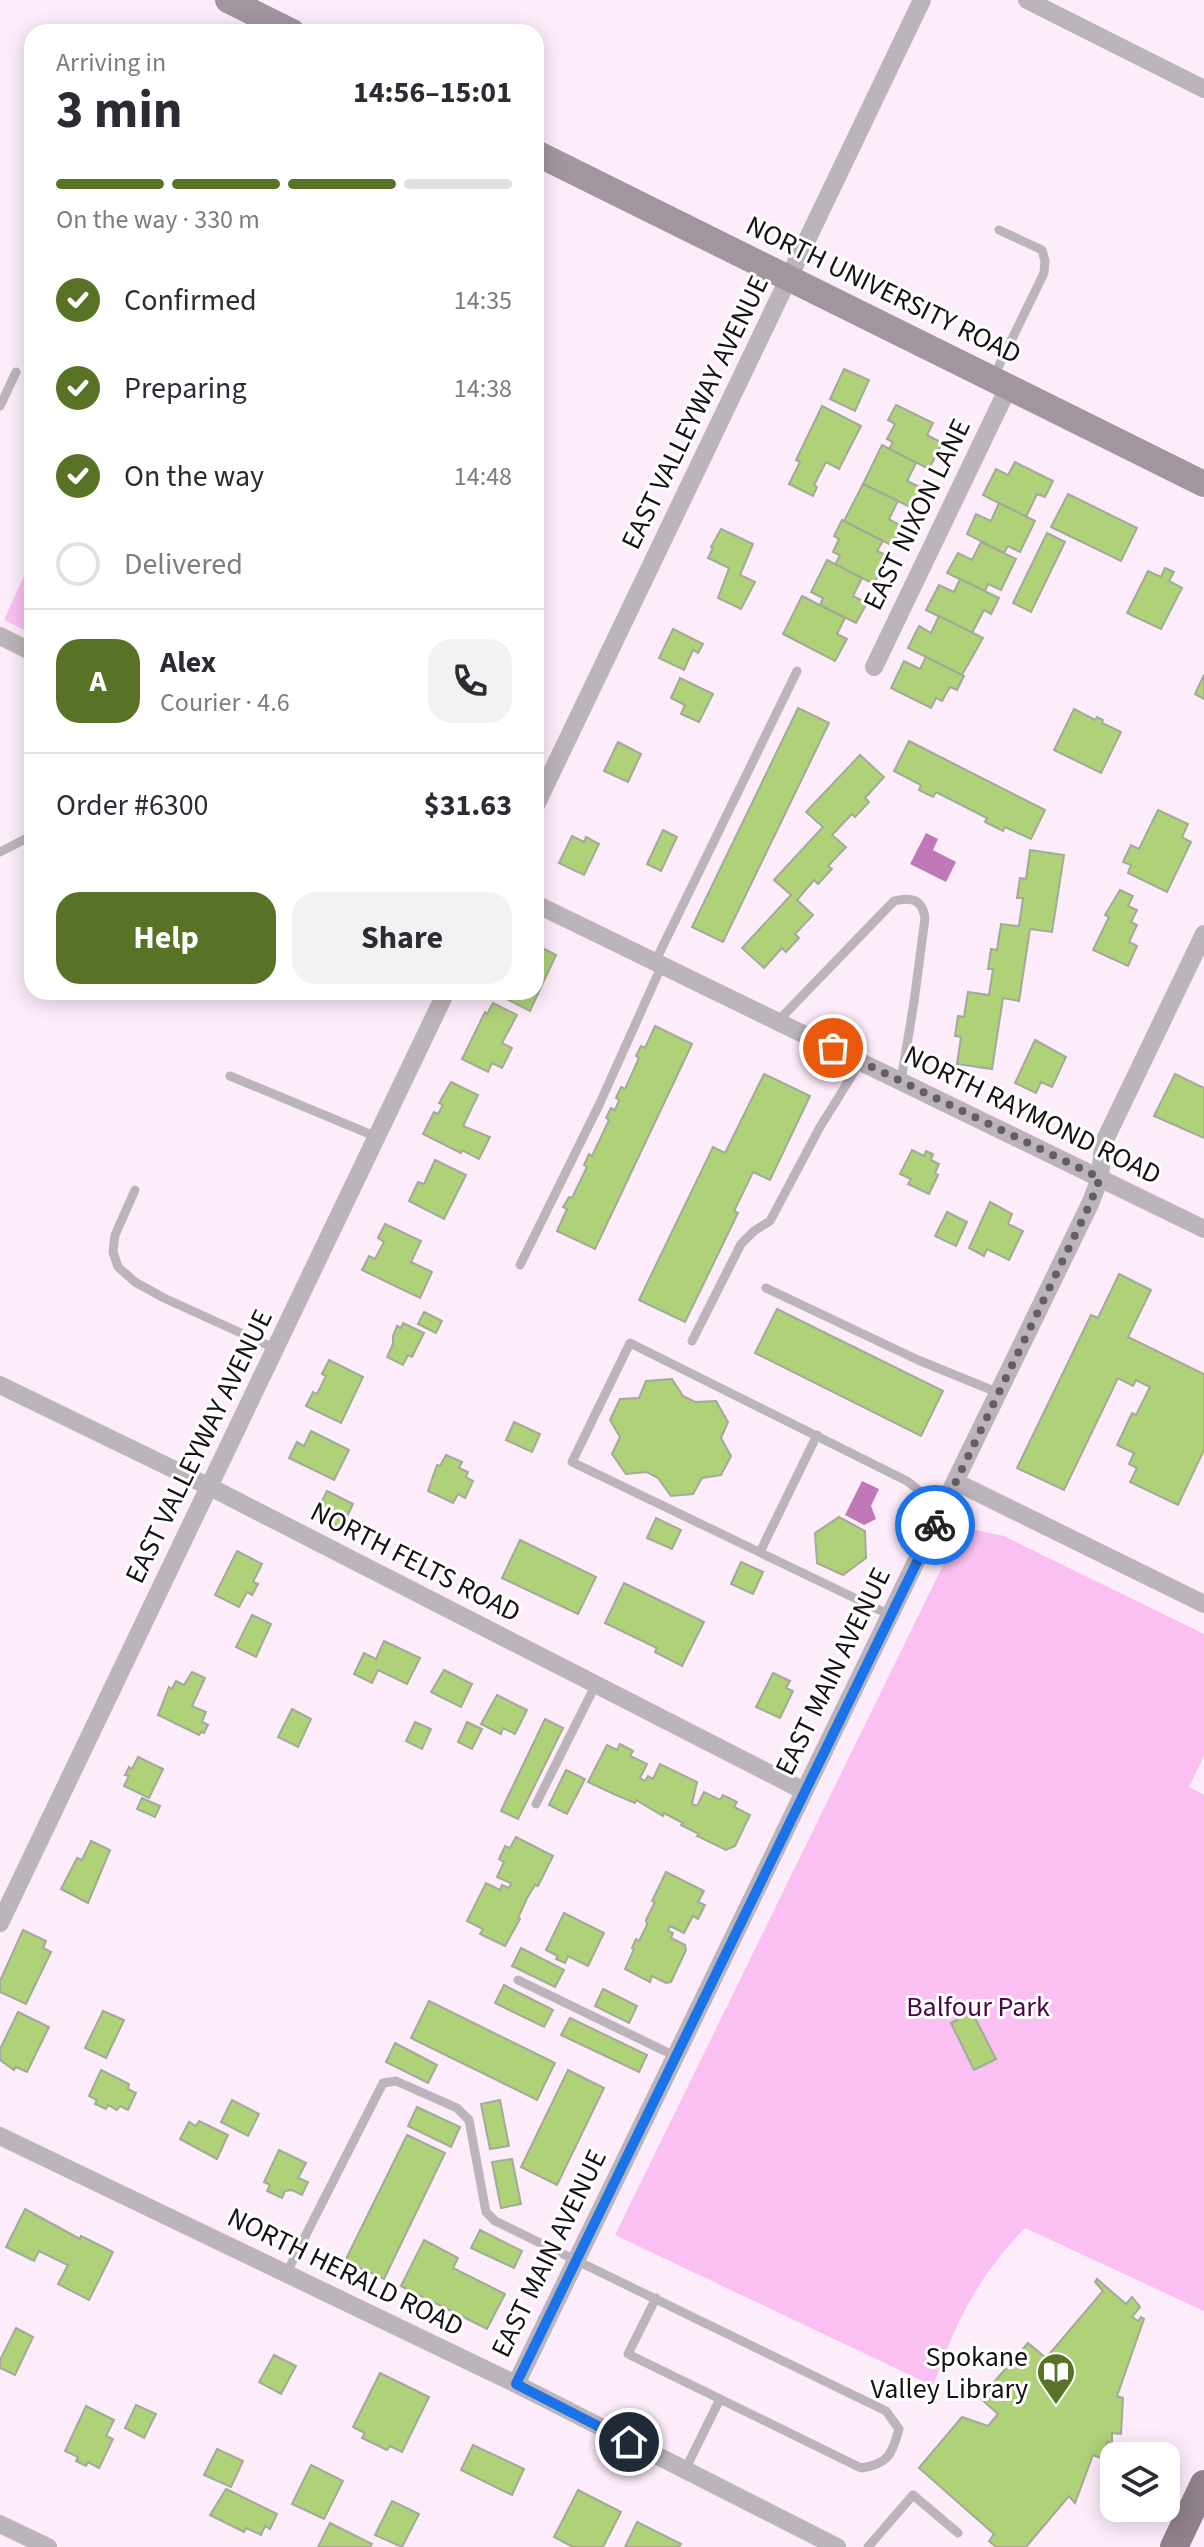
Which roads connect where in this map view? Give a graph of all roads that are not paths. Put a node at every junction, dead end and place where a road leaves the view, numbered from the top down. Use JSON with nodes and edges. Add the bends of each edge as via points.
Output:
{"nodes":[{"id":1,"x":228,"y":0,"type":"edge"},
{"id":2,"x":922,"y":0,"type":"edge"},
{"id":3,"x":1027,"y":0,"type":"edge"},
{"id":4,"x":276,"y":24,"type":"edge"},
{"id":5,"x":1204,"y":89,"type":"edge"},
{"id":6,"x":544,"y":157,"type":"edge"},
{"id":7,"x":999,"y":230,"type":"dead end"},
{"id":8,"x":790,"y":279,"type":"junction"},
{"id":9,"x":16,"y":372,"type":"dead end"},
{"id":10,"x":1001,"y":382,"type":"junction"},
{"id":11,"x":0,"y":406,"type":"edge"},
{"id":12,"x":1204,"y":484,"type":"edge"},
{"id":13,"x":0,"y":636,"type":"edge"},
{"id":14,"x":24,"y":648,"type":"edge"},
{"id":15,"x":874,"y":667,"type":"dead end"},
{"id":16,"x":797,"y":671,"type":"dead end"},
{"id":17,"x":544,"y":788,"type":"edge"},
{"id":18,"x":24,"y":840,"type":"edge"},
{"id":19,"x":0,"y":852,"type":"edge"},
{"id":20,"x":544,"y":908,"type":"edge"},
{"id":21,"x":1204,"y":934,"type":"edge"},
{"id":22,"x":659,"y":963,"type":"junction"},
{"id":23,"x":442,"y":1000,"type":"edge"},
{"id":24,"x":778,"y":1021,"type":"junction"},
{"id":25,"x":861,"y":1061,"type":"junction"},
{"id":26,"x":230,"y":1076,"type":"dead end"},
{"id":27,"x":901,"y":1081,"type":"junction"},
{"id":28,"x":377,"y":1137,"type":"junction"},
{"id":29,"x":1100,"y":1178,"type":"junction"},
{"id":30,"x":135,"y":1190,"type":"dead end"},
{"id":31,"x":1204,"y":1229,"type":"edge"},
{"id":32,"x":520,"y":1265,"type":"dead end"},
{"id":33,"x":766,"y":1288,"type":"dead end"},
{"id":34,"x":692,"y":1341,"type":"dead end"},
{"id":35,"x":276,"y":1349,"type":"junction"},
{"id":36,"x":0,"y":1385,"type":"edge"},
{"id":37,"x":999,"y":1393,"type":"junction"},
{"id":38,"x":817,"y":1435,"type":"junction"},
{"id":39,"x":956,"y":1482,"type":"junction"},
{"id":40,"x":210,"y":1487,"type":"junction"},
{"id":41,"x":943,"y":1509,"type":"junction"},
{"id":42,"x":760,"y":1552,"type":"junction"},
{"id":43,"x":1204,"y":1604,"type":"edge"},
{"id":44,"x":890,"y":1615,"type":"junction"},
{"id":45,"x":596,"y":1684,"type":"junction"},
{"id":46,"x":804,"y":1791,"type":"junction"},
{"id":47,"x":536,"y":1804,"type":"dead end"},
{"id":48,"x":0,"y":1923,"type":"edge"},
{"id":49,"x":518,"y":1980,"type":"dead end"},
{"id":50,"x":675,"y":2056,"type":"junction"},
{"id":51,"x":0,"y":2136,"type":"edge"},
{"id":52,"x":577,"y":2259,"type":"junction"},
{"id":53,"x":286,"y":2274,"type":"junction"},
{"id":54,"x":656,"y":2298,"type":"junction"},
{"id":55,"x":516,"y":2384,"type":"junction"},
{"id":56,"x":720,"y":2399,"type":"junction"},
{"id":57,"x":685,"y":2470,"type":"junction"},
{"id":58,"x":1203,"y":2488,"type":"edge"},
{"id":59,"x":0,"y":2524,"type":"edge"},
{"id":60,"x":958,"y":2533,"type":"dead end"},
{"id":61,"x":48,"y":2547,"type":"edge"},
{"id":62,"x":837,"y":2547,"type":"edge"},
{"id":63,"x":868,"y":2547,"type":"edge"},
{"id":64,"x":1174,"y":2547,"type":"edge"}],
"edges":[{"from":1,"to":4,"type":"main road"},
{"from":2,"to":8,"type":"street","name":"EAST VALLEYWAY AVENUE"},
{"from":3,"to":5,"type":"street"},
{"from":6,"to":8,"type":"main road","name":"NORTH UNIVERSITY ROAD"},
{"from":7,"to":10,"type":"lane","via":[[1042,250],[1045,261]]},
{"from":8,"to":10,"type":"main road","name":"NORTH UNIVERSITY ROAD"},
{"from":8,"to":17,"type":"street","name":"EAST VALLEYWAY AVENUE"},
{"from":9,"to":11,"type":"lane"},
{"from":10,"to":12,"type":"main road","name":"NORTH UNIVERSITY ROAD"},
{"from":10,"to":15,"type":"street","name":"EAST NIXON LANE"},
{"from":13,"to":14,"type":"street"},
{"from":16,"to":22,"type":"lane"},
{"from":18,"to":19,"type":"lane"},
{"from":20,"to":22,"type":"street","name":"NORTH RAYMOND ROAD"},
{"from":21,"to":29,"type":"street","name":"EAST MAIN AVENUE","via":[[1103,1144]]},
{"from":22,"to":24,"type":"street","name":"NORTH RAYMOND ROAD"},
{"from":22,"to":32,"type":"lane","via":[[599,1105]]},
{"from":23,"to":28,"type":"street","name":"EAST VALLEYWAY AVENUE"},
{"from":24,"to":25,"type":"street","name":"NORTH RAYMOND ROAD"},
{"from":24,"to":27,"type":"lane","via":[[894,901],[915,899],[925,918]]},
{"from":25,"to":27,"type":"street","name":"NORTH RAYMOND ROAD"},
{"from":25,"to":34,"type":"lane","via":[[770,1221],[741,1244]]},
{"from":26,"to":28,"type":"lane"},
{"from":27,"to":29,"type":"street","name":"NORTH RAYMOND ROAD"},
{"from":28,"to":35,"type":"street","name":"EAST VALLEYWAY AVENUE"},
{"from":29,"to":31,"type":"street","name":"NORTH RAYMOND ROAD"},
{"from":29,"to":37,"type":"street","name":"EAST MAIN AVENUE"},
{"from":30,"to":35,"type":"lane","via":[[115,1235],[118,1267],[164,1298]]},
{"from":33,"to":37,"type":"lane"},
{"from":35,"to":40,"type":"street","name":"EAST VALLEYWAY AVENUE"},
{"from":36,"to":40,"type":"street","name":"NORTH FELTS ROAD"},
{"from":37,"to":39,"type":"street","name":"EAST MAIN AVENUE"},
{"from":38,"to":41,"type":"lane","via":[[907,1481]]},
{"from":38,"to":42,"type":"lane"},
{"from":38,"to":42,"type":"lane","via":[[630,1343],[578,1448],[572,1462]]},
{"from":39,"to":41,"type":"street","name":"EAST MAIN AVENUE"},
{"from":39,"to":43,"type":"street"},
{"from":40,"to":45,"type":"street","name":"NORTH FELTS ROAD"},
{"from":40,"to":48,"type":"street","name":"EAST VALLEYWAY AVENUE"},
{"from":41,"to":44,"type":"street","name":"EAST MAIN AVENUE"},
{"from":42,"to":44,"type":"lane"},
{"from":44,"to":46,"type":"street","name":"EAST MAIN AVENUE"},
{"from":45,"to":46,"type":"street","name":"NORTH FELTS ROAD"},
{"from":45,"to":47,"type":"lane"},
{"from":46,"to":50,"type":"street","name":"EAST MAIN AVENUE"},
{"from":49,"to":50,"type":"lane"},
{"from":50,"to":52,"type":"street","name":"EAST MAIN AVENUE"},
{"from":51,"to":53,"type":"street","name":"NORTH HERALD ROAD"},
{"from":52,"to":53,"type":"lane","via":[[489,2216],[465,2114],[389,2080]]},
{"from":52,"to":54,"type":"lane"},
{"from":52,"to":55,"type":"street","name":"EAST MAIN AVENUE"},
{"from":53,"to":55,"type":"street","name":"NORTH HERALD ROAD"},
{"from":54,"to":56,"type":"lane","via":[[628,2354]]},
{"from":54,"to":56,"type":"lane","via":[[886,2411],[899,2429],[893,2452],[879,2466],[861,2468]]},
{"from":55,"to":57,"type":"street","name":"NORTH HERALD ROAD"},
{"from":56,"to":57,"type":"lane"},
{"from":57,"to":62,"type":"street","name":"NORTH HERALD ROAD"},
{"from":58,"to":64,"type":"main road"},
{"from":59,"to":61,"type":"street"},
{"from":60,"to":63,"type":"lane","via":[[913,2495]]}]}
